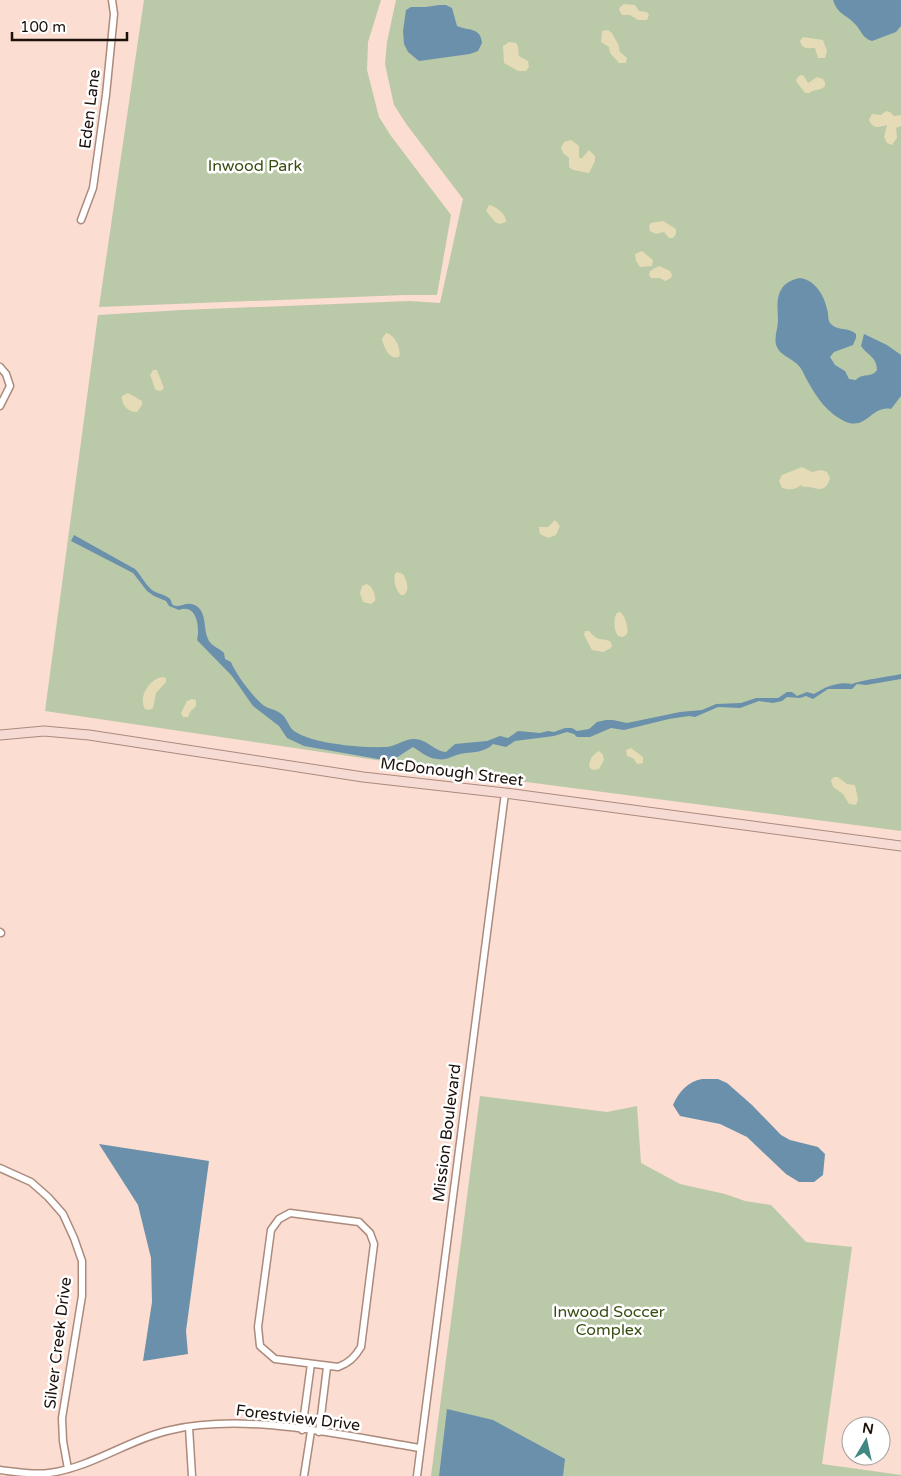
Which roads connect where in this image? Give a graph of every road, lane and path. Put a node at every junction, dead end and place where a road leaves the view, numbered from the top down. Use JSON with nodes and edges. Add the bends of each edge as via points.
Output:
{"nodes":[{"id":1,"x":112,"y":0,"type":"edge"},
{"id":2,"x":81,"y":220,"type":"dead end"},
{"id":3,"x":0,"y":367,"type":"edge"},
{"id":4,"x":0,"y":406,"type":"edge"},
{"id":5,"x":0,"y":735,"type":"edge"},
{"id":6,"x":505,"y":793,"type":"junction"},
{"id":7,"x":901,"y":846,"type":"edge"},
{"id":8,"x":0,"y":1168,"type":"edge"},
{"id":9,"x":310,"y":1364,"type":"junction"},
{"id":10,"x":328,"y":1367,"type":"junction"},
{"id":11,"x":188,"y":1428,"type":"junction"},
{"id":12,"x":302,"y":1430,"type":"junction"},
{"id":13,"x":311,"y":1431,"type":"junction"},
{"id":14,"x":318,"y":1432,"type":"junction"},
{"id":15,"x":420,"y":1448,"type":"junction"},
{"id":16,"x":68,"y":1469,"type":"junction"},
{"id":17,"x":0,"y":1470,"type":"edge"},
{"id":18,"x":192,"y":1476,"type":"edge"},
{"id":19,"x":304,"y":1476,"type":"edge"},
{"id":20,"x":417,"y":1476,"type":"edge"}],
"edges":[{"from":1,"to":2,"type":"street","name":"Eden Lane","via":[[114,14],[106,95],[93,188]]},
{"from":3,"to":4,"type":"street","via":[[10,386]]},
{"from":5,"to":6,"type":"street","name":"McDonough Street","via":[[59,732],[363,777]]},
{"from":6,"to":7,"type":"street","name":"McDonough Street"},
{"from":6,"to":15,"type":"street","name":"Mission Boulevard"},
{"from":8,"to":16,"type":"street","name":"Silver Creek Drive","via":[[31,1182],[63,1214],[82,1261],[82,1296],[62,1418]]},
{"from":9,"to":10,"type":"street"},
{"from":9,"to":10,"type":"street","via":[[275,1359],[260,1346],[258,1327],[271,1230],[279,1219],[290,1213],[359,1222],[370,1233],[374,1244],[361,1347],[346,1364]]},
{"from":9,"to":12,"type":"street"},
{"from":10,"to":14,"type":"street"},
{"from":11,"to":12,"type":"street","name":"Forestview Drive","via":[[226,1422]]},
{"from":11,"to":16,"type":"street","name":"Forestview Drive","via":[[171,1430]]},
{"from":11,"to":18,"type":"street"},
{"from":12,"to":13,"type":"street","name":"Forestview Drive"},
{"from":13,"to":14,"type":"street","name":"Forestview Drive"},
{"from":13,"to":19,"type":"street"},
{"from":14,"to":15,"type":"street","name":"Forestview Drive"},
{"from":15,"to":20,"type":"street","name":"Mission Boulevard"},
{"from":16,"to":17,"type":"street","name":"Forestview Drive","via":[[48,1473]]}]}
